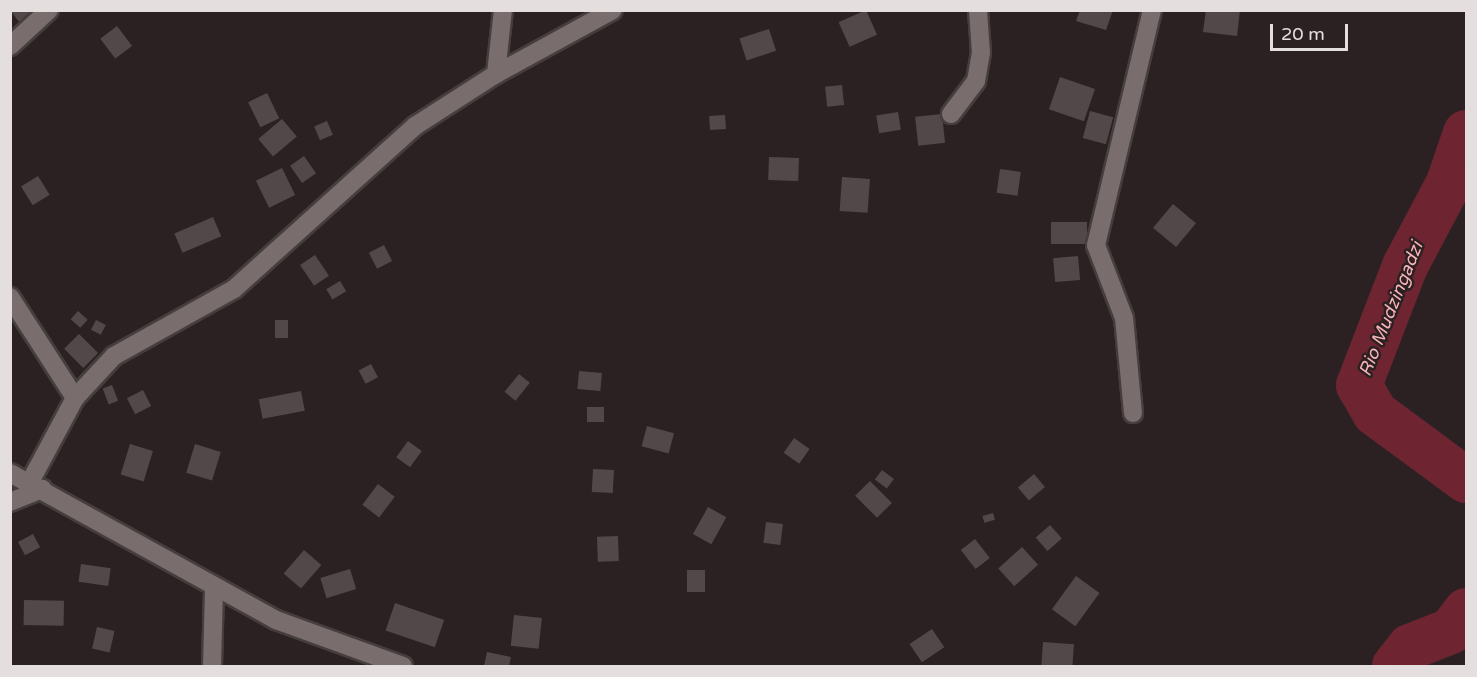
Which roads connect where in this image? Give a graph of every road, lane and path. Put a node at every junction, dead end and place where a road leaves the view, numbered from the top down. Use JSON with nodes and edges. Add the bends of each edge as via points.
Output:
{"nodes":[{"id":1,"x":49,"y":10,"type":"edge"},
{"id":2,"x":503,"y":10,"type":"edge"},
{"id":3,"x":613,"y":10,"type":"edge"},
{"id":4,"x":978,"y":10,"type":"edge"},
{"id":5,"x":1152,"y":10,"type":"edge"},
{"id":6,"x":10,"y":46,"type":"edge"},
{"id":7,"x":496,"y":74,"type":"junction"},
{"id":8,"x":951,"y":114,"type":"dead end"},
{"id":9,"x":10,"y":297,"type":"edge"},
{"id":10,"x":75,"y":398,"type":"junction"},
{"id":11,"x":1133,"y":413,"type":"dead end"},
{"id":12,"x":10,"y":473,"type":"edge"},
{"id":13,"x":37,"y":486,"type":"junction"},
{"id":14,"x":10,"y":502,"type":"edge"},
{"id":15,"x":214,"y":587,"type":"junction"},
{"id":16,"x":212,"y":666,"type":"edge"},
{"id":17,"x":403,"y":666,"type":"edge"}],
"edges":[{"from":1,"to":6,"type":"street"},
{"from":2,"to":7,"type":"street"},
{"from":3,"to":7,"type":"street"},
{"from":4,"to":8,"type":"street","via":[[981,52],[976,81]]},
{"from":5,"to":11,"type":"street","via":[[1096,244],[1124,318]]},
{"from":7,"to":10,"type":"street","via":[[415,126],[243,282],[114,356]]},
{"from":9,"to":10,"type":"street"},
{"from":10,"to":13,"type":"street"},
{"from":12,"to":13,"type":"street"},
{"from":13,"to":14,"type":"street"},
{"from":13,"to":15,"type":"street"},
{"from":15,"to":16,"type":"street"},
{"from":15,"to":17,"type":"street","via":[[276,620]]}]}
